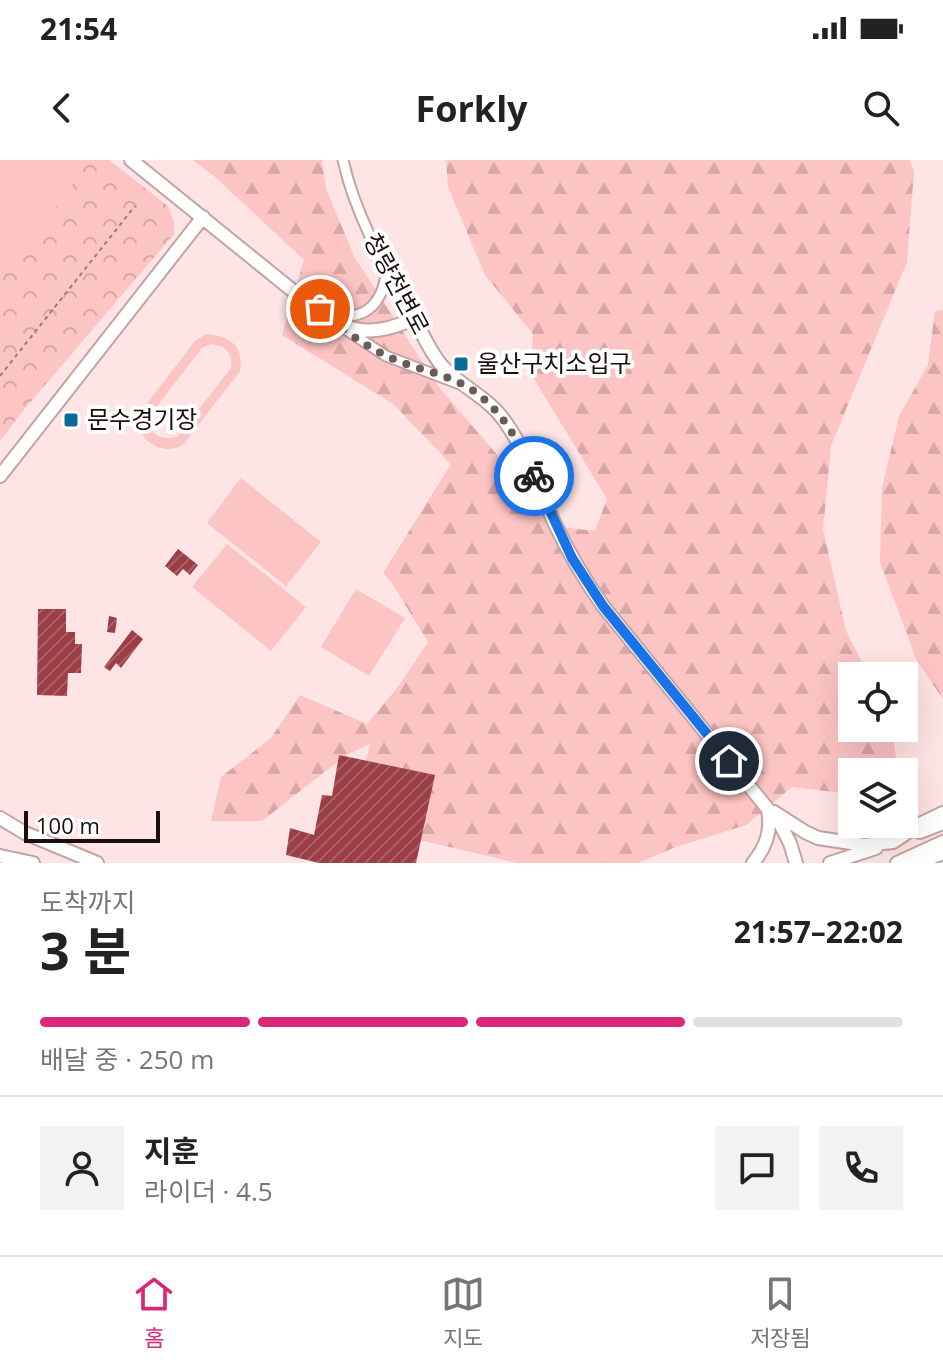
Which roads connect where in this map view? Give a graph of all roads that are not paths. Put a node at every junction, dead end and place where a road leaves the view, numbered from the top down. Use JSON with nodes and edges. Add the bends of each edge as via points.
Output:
{"nodes":[{"id":1,"x":131,"y":160,"type":"edge"},
{"id":2,"x":343,"y":160,"type":"edge"},
{"id":3,"x":203,"y":217,"type":"junction"},
{"id":4,"x":387,"y":269,"type":"junction"},
{"id":5,"x":308,"y":303,"type":"junction"},
{"id":6,"x":414,"y":319,"type":"junction"},
{"id":7,"x":336,"y":322,"type":"junction"},
{"id":8,"x":464,"y":385,"type":"junction"},
{"id":9,"x":0,"y":476,"type":"edge"},
{"id":10,"x":768,"y":808,"type":"junction"},
{"id":11,"x":943,"y":813,"type":"edge"},
{"id":12,"x":0,"y":818,"type":"edge"},
{"id":13,"x":943,"y":823,"type":"edge"},
{"id":14,"x":893,"y":842,"type":"junction"},
{"id":15,"x":943,"y":842,"type":"edge"},
{"id":16,"x":943,"y":853,"type":"edge"},
{"id":17,"x":0,"y":856,"type":"edge"},
{"id":18,"x":899,"y":862,"type":"edge"},
{"id":19,"x":33,"y":863,"type":"edge"},
{"id":20,"x":97,"y":863,"type":"edge"},
{"id":21,"x":753,"y":863,"type":"edge"},
{"id":22,"x":796,"y":863,"type":"edge"},
{"id":23,"x":830,"y":863,"type":"edge"}],
"edges":[{"from":1,"to":3,"type":"main road"},
{"from":2,"to":4,"type":"street","name":"청량천변로","via":[[358,210]]},
{"from":3,"to":5,"type":"main road"},
{"from":3,"to":9,"type":"main road"},
{"from":4,"to":5,"type":"street","via":[[382,293],[364,312],[339,316]]},
{"from":4,"to":6,"type":"street","name":"청량천변로"},
{"from":5,"to":7,"type":"main road"},
{"from":6,"to":7,"type":"main road","via":[[379,331]]},
{"from":6,"to":8,"type":"main road","name":"청량천변로","via":[[444,369]]},
{"from":7,"to":8,"type":"street","via":[[386,356]]},
{"from":8,"to":10,"type":"main road","name":"청량천변로","via":[[499,413],[514,435],[572,558],[603,606]]},
{"from":10,"to":14,"type":"main road","via":[[818,838],[864,845]]},
{"from":10,"to":21,"type":"main road","via":[[769,836]]},
{"from":10,"to":22,"type":"main road","name":"청량천변로"},
{"from":11,"to":14,"type":"main road"},
{"from":12,"to":20,"type":"main road"},
{"from":13,"to":14,"type":"main road"},
{"from":14,"to":23,"type":"main road"},
{"from":15,"to":18,"type":"main road"},
{"from":16,"to":18,"type":"main road"},
{"from":17,"to":19,"type":"main road"}]}
